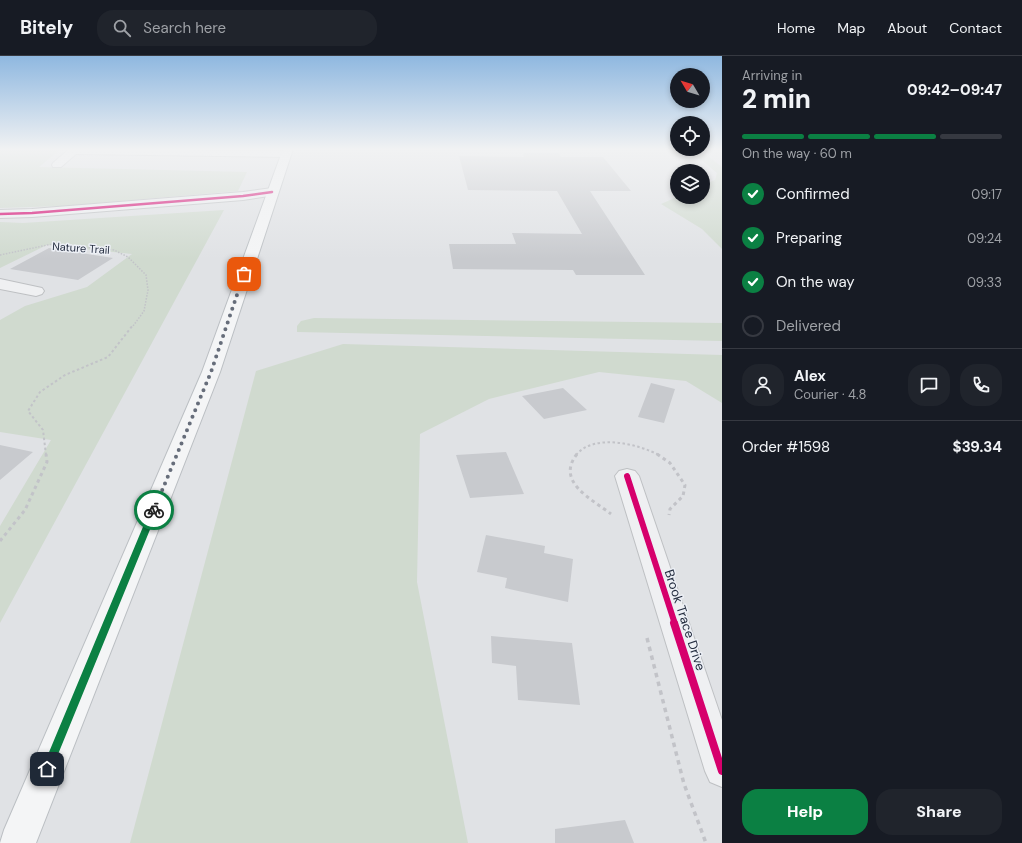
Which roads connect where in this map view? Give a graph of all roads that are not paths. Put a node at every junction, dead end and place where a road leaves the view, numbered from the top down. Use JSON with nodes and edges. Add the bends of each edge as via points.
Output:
{"nodes":[{"id":1,"x":274,"y":186,"type":"edge"},
{"id":2,"x":272,"y":192,"type":"junction"},
{"id":3,"x":0,"y":214,"type":"edge"},
{"id":4,"x":0,"y":284,"type":"edge"},
{"id":5,"x":36,"y":291,"type":"dead end"},
{"id":6,"x":627,"y":476,"type":"dead end"},
{"id":7,"x":722,"y":771,"type":"edge"},
{"id":8,"x":17,"y":843,"type":"edge"}],
"edges":[{"from":1,"to":2,"type":"main road"},
{"from":2,"to":3,"type":"street"},
{"from":2,"to":8,"type":"main road","via":[[211,372]]},
{"from":4,"to":5,"type":"street"},
{"from":6,"to":7,"type":"street","name":"Brook Trace Drive"}]}
